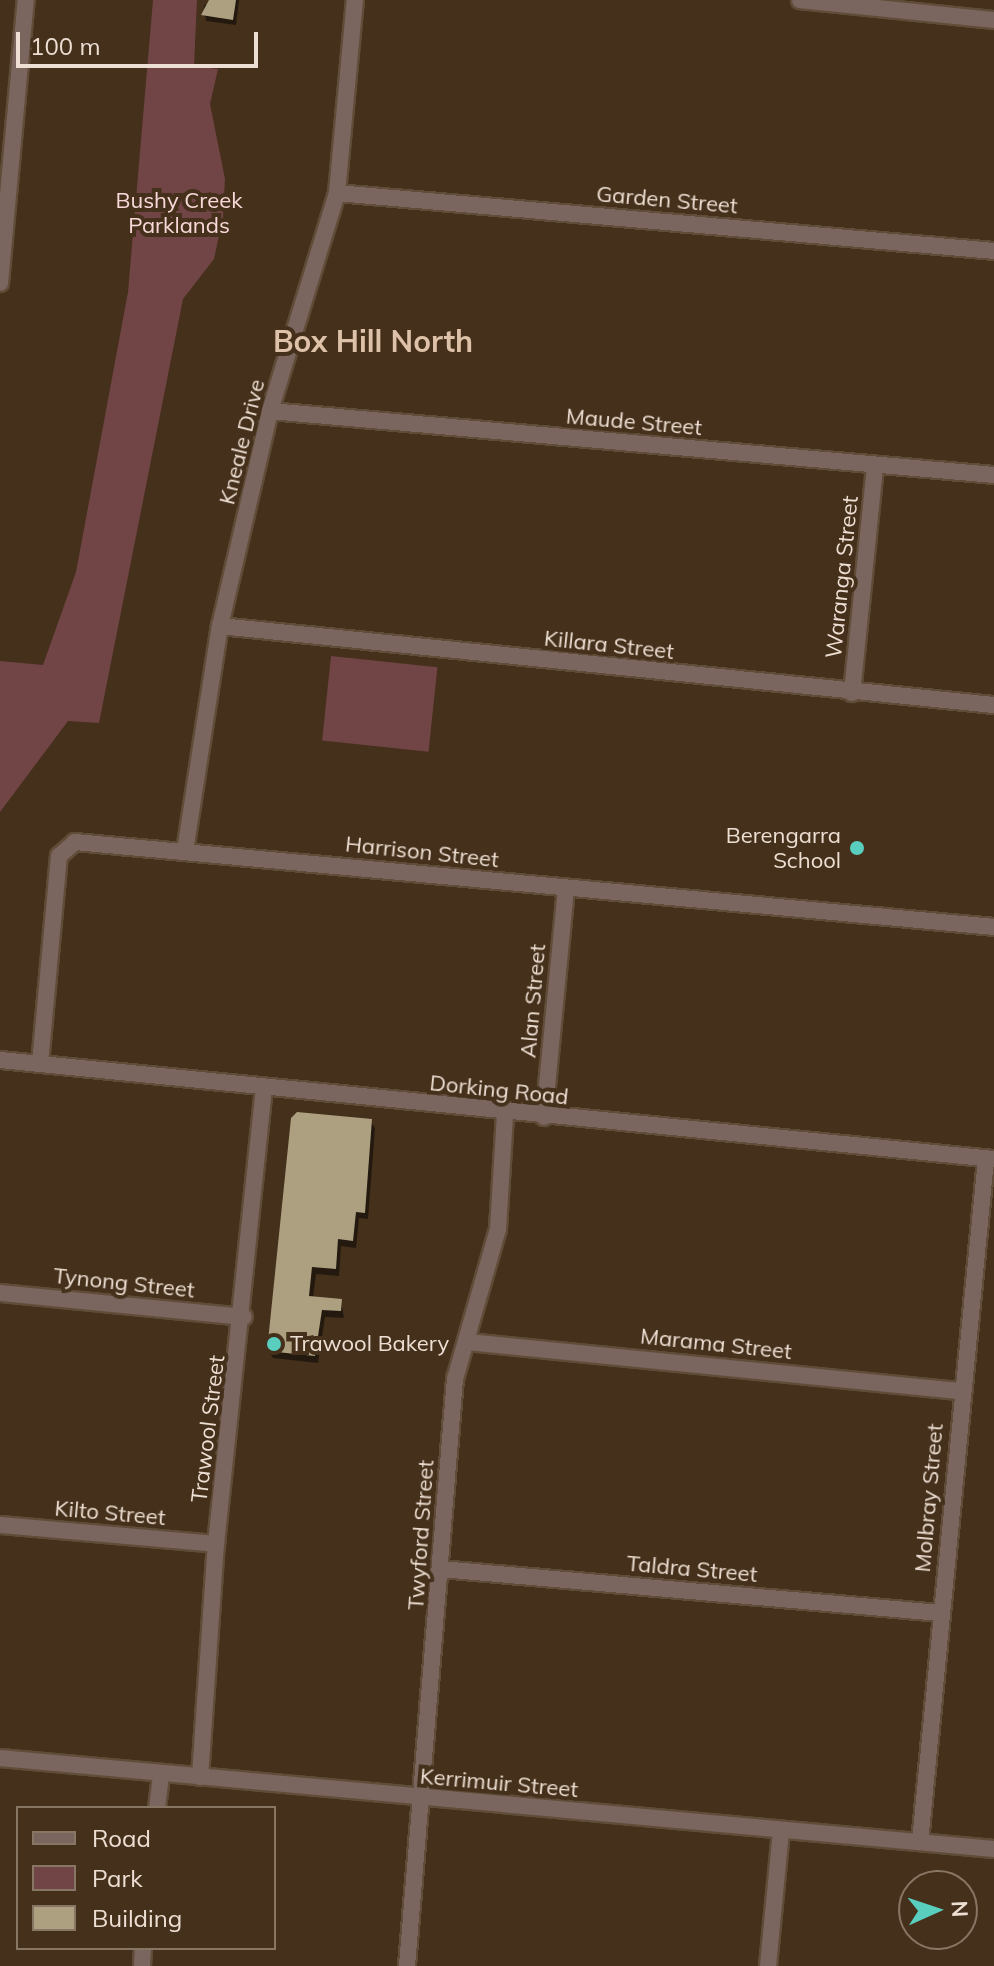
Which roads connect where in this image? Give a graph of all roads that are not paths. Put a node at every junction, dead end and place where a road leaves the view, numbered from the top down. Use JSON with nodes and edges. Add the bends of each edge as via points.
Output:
{"nodes":[{"id":1,"x":26,"y":0,"type":"edge"},
{"id":2,"x":355,"y":0,"type":"edge"},
{"id":3,"x":800,"y":0,"type":"edge"},
{"id":4,"x":892,"y":5,"type":"edge"},
{"id":5,"x":994,"y":20,"type":"edge"},
{"id":6,"x":337,"y":193,"type":"junction"},
{"id":7,"x":4,"y":205,"type":"edge"},
{"id":8,"x":994,"y":251,"type":"edge"},
{"id":9,"x":0,"y":283,"type":"edge"},
{"id":10,"x":270,"y":411,"type":"junction"},
{"id":11,"x":875,"y":466,"type":"junction"},
{"id":12,"x":994,"y":475,"type":"edge"},
{"id":13,"x":220,"y":626,"type":"junction"},
{"id":14,"x":852,"y":693,"type":"junction"},
{"id":15,"x":994,"y":705,"type":"edge"},
{"id":16,"x":185,"y":851,"type":"junction"},
{"id":17,"x":566,"y":888,"type":"junction"},
{"id":18,"x":994,"y":927,"type":"edge"},
{"id":19,"x":0,"y":1060,"type":"edge"},
{"id":20,"x":40,"y":1064,"type":"junction"},
{"id":21,"x":264,"y":1087,"type":"junction"},
{"id":22,"x":505,"y":1113,"type":"junction"},
{"id":23,"x":544,"y":1117,"type":"junction"},
{"id":24,"x":990,"y":1159,"type":"edge"},
{"id":25,"x":0,"y":1293,"type":"edge"},
{"id":26,"x":244,"y":1317,"type":"junction"},
{"id":27,"x":468,"y":1342,"type":"junction"},
{"id":28,"x":961,"y":1391,"type":"junction"},
{"id":29,"x":0,"y":1525,"type":"edge"},
{"id":30,"x":216,"y":1544,"type":"junction"},
{"id":31,"x":441,"y":1569,"type":"junction"},
{"id":32,"x":940,"y":1613,"type":"junction"},
{"id":33,"x":0,"y":1758,"type":"edge"},
{"id":34,"x":161,"y":1773,"type":"junction"},
{"id":35,"x":200,"y":1777,"type":"junction"},
{"id":36,"x":424,"y":1798,"type":"junction"},
{"id":37,"x":157,"y":1806,"type":"edge"},
{"id":38,"x":781,"y":1832,"type":"junction"},
{"id":39,"x":920,"y":1842,"type":"junction"},
{"id":40,"x":994,"y":1849,"type":"edge"},
{"id":41,"x":407,"y":1966,"type":"edge"},
{"id":42,"x":768,"y":1966,"type":"edge"}],
"edges":[{"from":1,"to":7,"type":"street"},
{"from":2,"to":6,"type":"street","name":"Kneale Drive"},
{"from":3,"to":4,"type":"street"},
{"from":4,"to":5,"type":"street"},
{"from":6,"to":8,"type":"street","name":"Garden Street"},
{"from":6,"to":10,"type":"street","name":"Kneale Drive"},
{"from":7,"to":9,"type":"street"},
{"from":10,"to":11,"type":"street","name":"Maude Street"},
{"from":10,"to":13,"type":"street","name":"Kneale Drive"},
{"from":11,"to":12,"type":"street","name":"Maude Street"},
{"from":11,"to":14,"type":"street","name":"Waranga Street"},
{"from":13,"to":14,"type":"street","name":"Killara Street"},
{"from":13,"to":16,"type":"street","name":"Kneale Drive"},
{"from":14,"to":15,"type":"street","name":"Killara Street"},
{"from":16,"to":17,"type":"street","name":"Harrison Street"},
{"from":16,"to":20,"type":"street","name":"Harrison Street","via":[[75,842],[59,856]]},
{"from":17,"to":18,"type":"street","name":"Harrison Street"},
{"from":17,"to":23,"type":"street","name":"Alan Street"},
{"from":19,"to":20,"type":"street","name":"Dorking Road"},
{"from":20,"to":21,"type":"street","name":"Dorking Road"},
{"from":21,"to":22,"type":"street","name":"Dorking Road"},
{"from":21,"to":26,"type":"street","name":"Trawool Street"},
{"from":22,"to":23,"type":"street","name":"Dorking Road"},
{"from":22,"to":27,"type":"street","name":"Twyford Street","via":[[498,1229]]},
{"from":23,"to":24,"type":"street","name":"Dorking Road"},
{"from":24,"to":28,"type":"street","name":"Molbray Street"},
{"from":25,"to":26,"type":"street","name":"Tynong Street"},
{"from":26,"to":30,"type":"street","name":"Trawool Street"},
{"from":27,"to":28,"type":"street","name":"Marama Street"},
{"from":27,"to":31,"type":"street","name":"Twyford Street","via":[[455,1379]]},
{"from":28,"to":32,"type":"street","name":"Molbray Street"},
{"from":29,"to":30,"type":"street","name":"Kilto Street"},
{"from":30,"to":35,"type":"street","name":"Trawool Street"},
{"from":31,"to":32,"type":"street","name":"Taldra Street"},
{"from":31,"to":36,"type":"street","name":"Twyford Street"},
{"from":32,"to":39,"type":"street","name":"Molbray Street"},
{"from":33,"to":34,"type":"street","name":"Kerrimuir Street"},
{"from":34,"to":35,"type":"street","name":"Kerrimuir Street"},
{"from":34,"to":37,"type":"street"},
{"from":35,"to":36,"type":"street","name":"Kerrimuir Street"},
{"from":36,"to":38,"type":"street","name":"Kerrimuir Street"},
{"from":36,"to":41,"type":"street","name":"Twyford Street"},
{"from":38,"to":39,"type":"street","name":"Kerrimuir Street"},
{"from":38,"to":42,"type":"street"},
{"from":39,"to":40,"type":"street","name":"Kerrimuir Street"}]}
